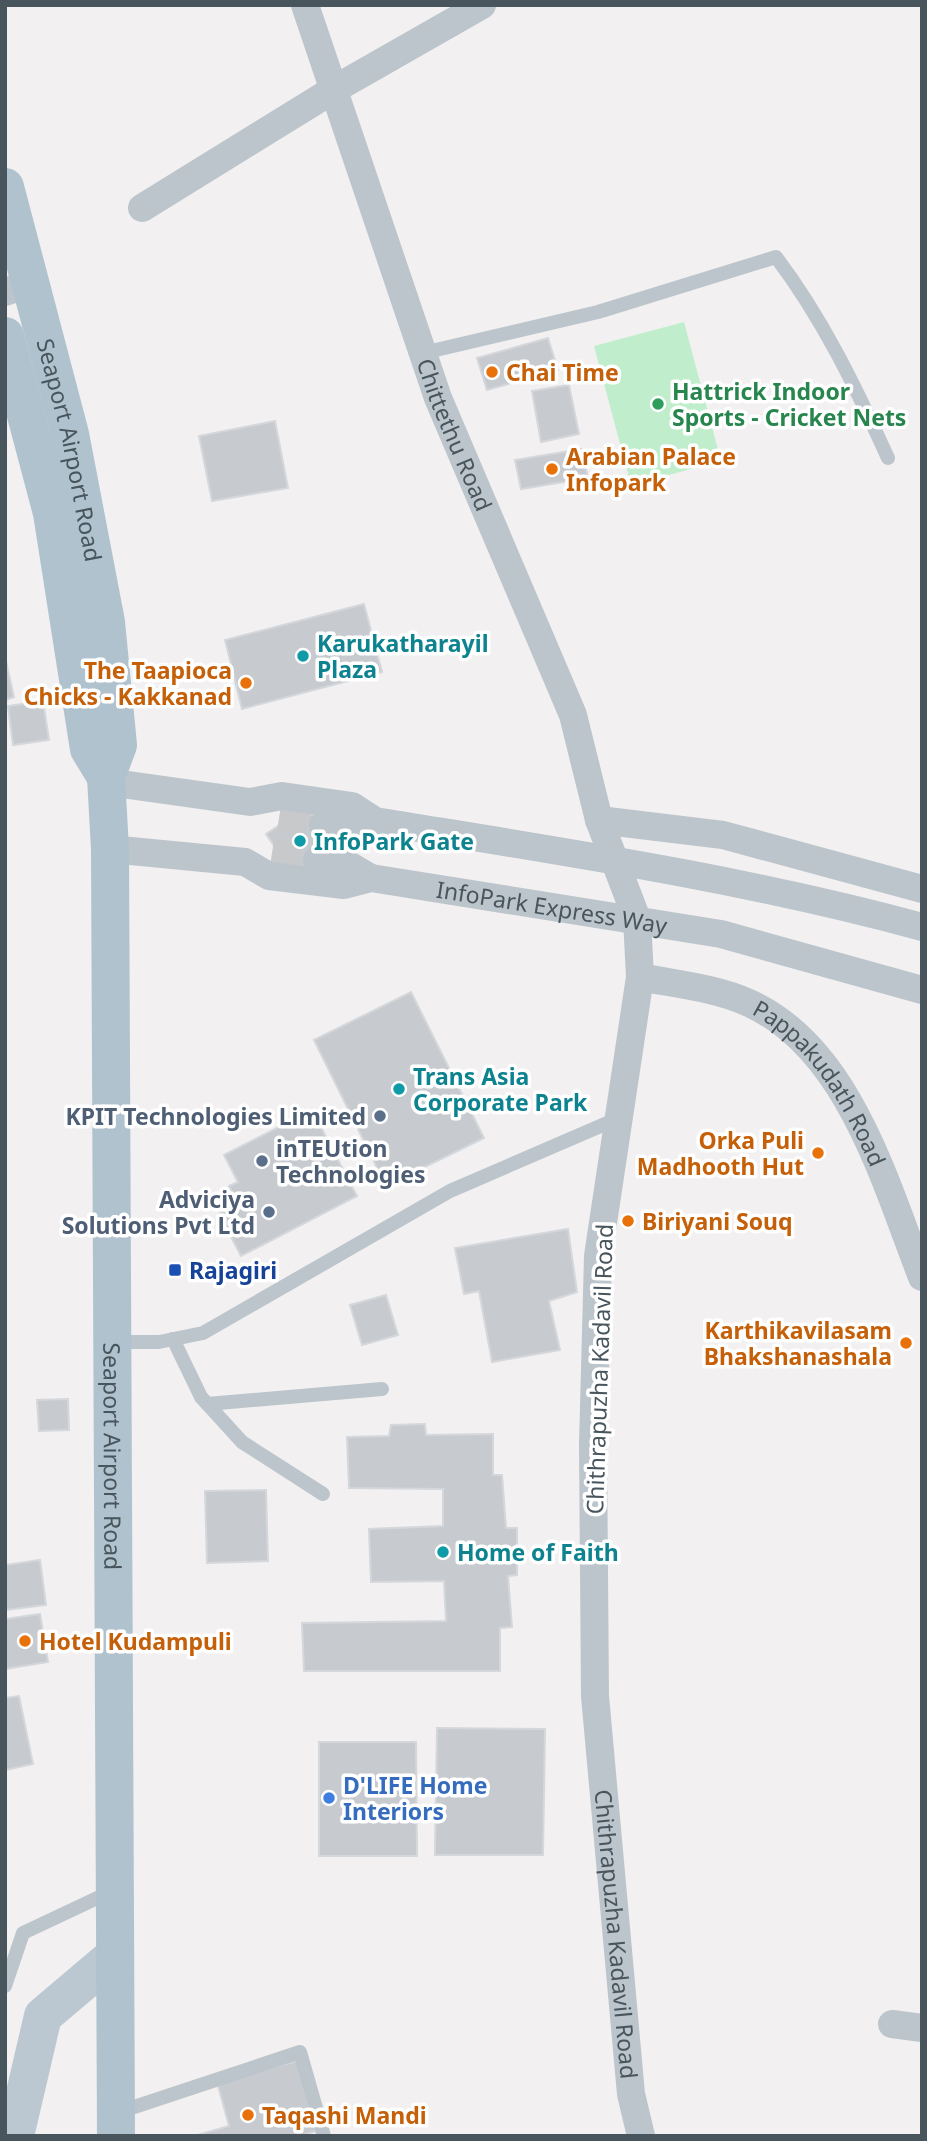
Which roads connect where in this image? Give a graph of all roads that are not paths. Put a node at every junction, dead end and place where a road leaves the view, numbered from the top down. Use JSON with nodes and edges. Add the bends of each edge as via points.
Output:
{"nodes":[{"id":1,"x":305,"y":5,"type":"edge"},
{"id":2,"x":482,"y":5,"type":"edge"},
{"id":3,"x":333,"y":90,"type":"junction"},
{"id":4,"x":5,"y":187,"type":"edge"},
{"id":5,"x":142,"y":208,"type":"dead end"},
{"id":6,"x":19,"y":288,"type":"edge"},
{"id":7,"x":5,"y":336,"type":"edge"},
{"id":8,"x":423,"y":353,"type":"junction"},
{"id":9,"x":888,"y":458,"type":"dead end"},
{"id":10,"x":107,"y":779,"type":"junction"},
{"id":11,"x":250,"y":802,"type":"junction"},
{"id":12,"x":279,"y":818,"type":"tunnel mouth"},
{"id":13,"x":598,"y":820,"type":"junction"},
{"id":14,"x":375,"y":821,"type":"junction"},
{"id":15,"x":323,"y":825,"type":"tunnel mouth"},
{"id":16,"x":110,"y":849,"type":"junction"},
{"id":17,"x":272,"y":853,"type":"tunnel mouth"},
{"id":18,"x":317,"y":860,"type":"tunnel mouth"},
{"id":19,"x":613,"y":860,"type":"junction"},
{"id":20,"x":245,"y":862,"type":"junction"},
{"id":21,"x":371,"y":878,"type":"junction"},
{"id":22,"x":922,"y":889,"type":"edge"},
{"id":23,"x":637,"y":919,"type":"junction"},
{"id":24,"x":922,"y":927,"type":"edge"},
{"id":25,"x":640,"y":976,"type":"junction"},
{"id":26,"x":922,"y":990,"type":"edge"},
{"id":27,"x":619,"y":1118,"type":"junction"},
{"id":28,"x":922,"y":1277,"type":"edge"},
{"id":29,"x":173,"y":1339,"type":"junction"},
{"id":30,"x":113,"y":1342,"type":"junction"},
{"id":31,"x":382,"y":1389,"type":"dead end"},
{"id":32,"x":207,"y":1404,"type":"junction"},
{"id":33,"x":323,"y":1494,"type":"dead end"},
{"id":34,"x":115,"y":1890,"type":"junction"},
{"id":35,"x":115,"y":1955,"type":"junction"},
{"id":36,"x":5,"y":1986,"type":"edge"},
{"id":37,"x":892,"y":2024,"type":"dead end"},
{"id":38,"x":922,"y":2028,"type":"edge"},
{"id":39,"x":116,"y":2124,"type":"edge"},
{"id":40,"x":15,"y":2136,"type":"edge"},
{"id":41,"x":324,"y":2136,"type":"edge"},
{"id":42,"x":641,"y":2136,"type":"edge"}],
"edges":[{"from":1,"to":3,"type":"street","name":"Chittethu Road"},
{"from":2,"to":3,"type":"street"},
{"from":3,"to":5,"type":"street"},
{"from":3,"to":8,"type":"street","name":"Chittethu Road"},
{"from":4,"to":6,"type":"main road","name":"Seaport Airport Road"},
{"from":6,"to":10,"type":"main road","name":"Seaport Airport Road","via":[[70,434],[106,622],[118,745]]},
{"from":7,"to":10,"type":"main road","via":[[52,513],[89,749]]},
{"from":8,"to":9,"type":"lane","via":[[598,312],[776,257],[829,338]]},
{"from":8,"to":13,"type":"street","name":"Chittethu Road","via":[[573,715]]},
{"from":10,"to":11,"type":"street"},
{"from":10,"to":16,"type":"main road","name":"Seaport Airport Road"},
{"from":11,"to":12,"type":"street"},
{"from":11,"to":14,"type":"street","via":[[282,796],[352,806]]},
{"from":13,"to":19,"type":"street","name":"Chittethu Road"},
{"from":13,"to":22,"type":"street","via":[[723,835]]},
{"from":14,"to":15,"type":"street","via":[[349,829]]},
{"from":14,"to":19,"type":"street"},
{"from":16,"to":20,"type":"street","name":"InfoPark Express Way"},
{"from":16,"to":30,"type":"main road","name":"Seaport Airport Road"},
{"from":17,"to":20,"type":"street"},
{"from":18,"to":21,"type":"street","via":[[347,864]]},
{"from":19,"to":23,"type":"street","name":"Chithrapuzha Kadavil Road"},
{"from":19,"to":24,"type":"street","via":[[821,900]]},
{"from":20,"to":21,"type":"street","name":"InfoPark Express Way","via":[[269,876],[344,885]]},
{"from":21,"to":23,"type":"street","name":"InfoPark Express Way"},
{"from":23,"to":25,"type":"street","name":"Chithrapuzha Kadavil Road"},
{"from":23,"to":26,"type":"street","name":"InfoPark Express Way","via":[[720,934]]},
{"from":25,"to":27,"type":"street","name":"Chithrapuzha Kadavil Road"},
{"from":25,"to":28,"type":"street","name":"Pappakudath Road","via":[[748,1003],[795,1030],[835,1077],[878,1165]]},
{"from":27,"to":29,"type":"lane","via":[[450,1191],[214,1327]]},
{"from":27,"to":42,"type":"street","name":"Chithrapuzha Kadavil Road","via":[[598,1256],[593,1445],[595,1696],[631,2094]]},
{"from":29,"to":30,"type":"lane"},
{"from":29,"to":32,"type":"lane"},
{"from":30,"to":34,"type":"main road","name":"Seaport Airport Road"},
{"from":31,"to":32,"type":"lane"},
{"from":32,"to":33,"type":"lane","via":[[242,1442]]},
{"from":34,"to":35,"type":"main road","name":"Seaport Airport Road"},
{"from":34,"to":36,"type":"lane","via":[[23,1933]]},
{"from":35,"to":39,"type":"main road","name":"Seaport Airport Road"},
{"from":35,"to":40,"type":"street","via":[[43,2016]]},
{"from":37,"to":38,"type":"street"},
{"from":39,"to":41,"type":"lane","via":[[300,2052]]}]}
